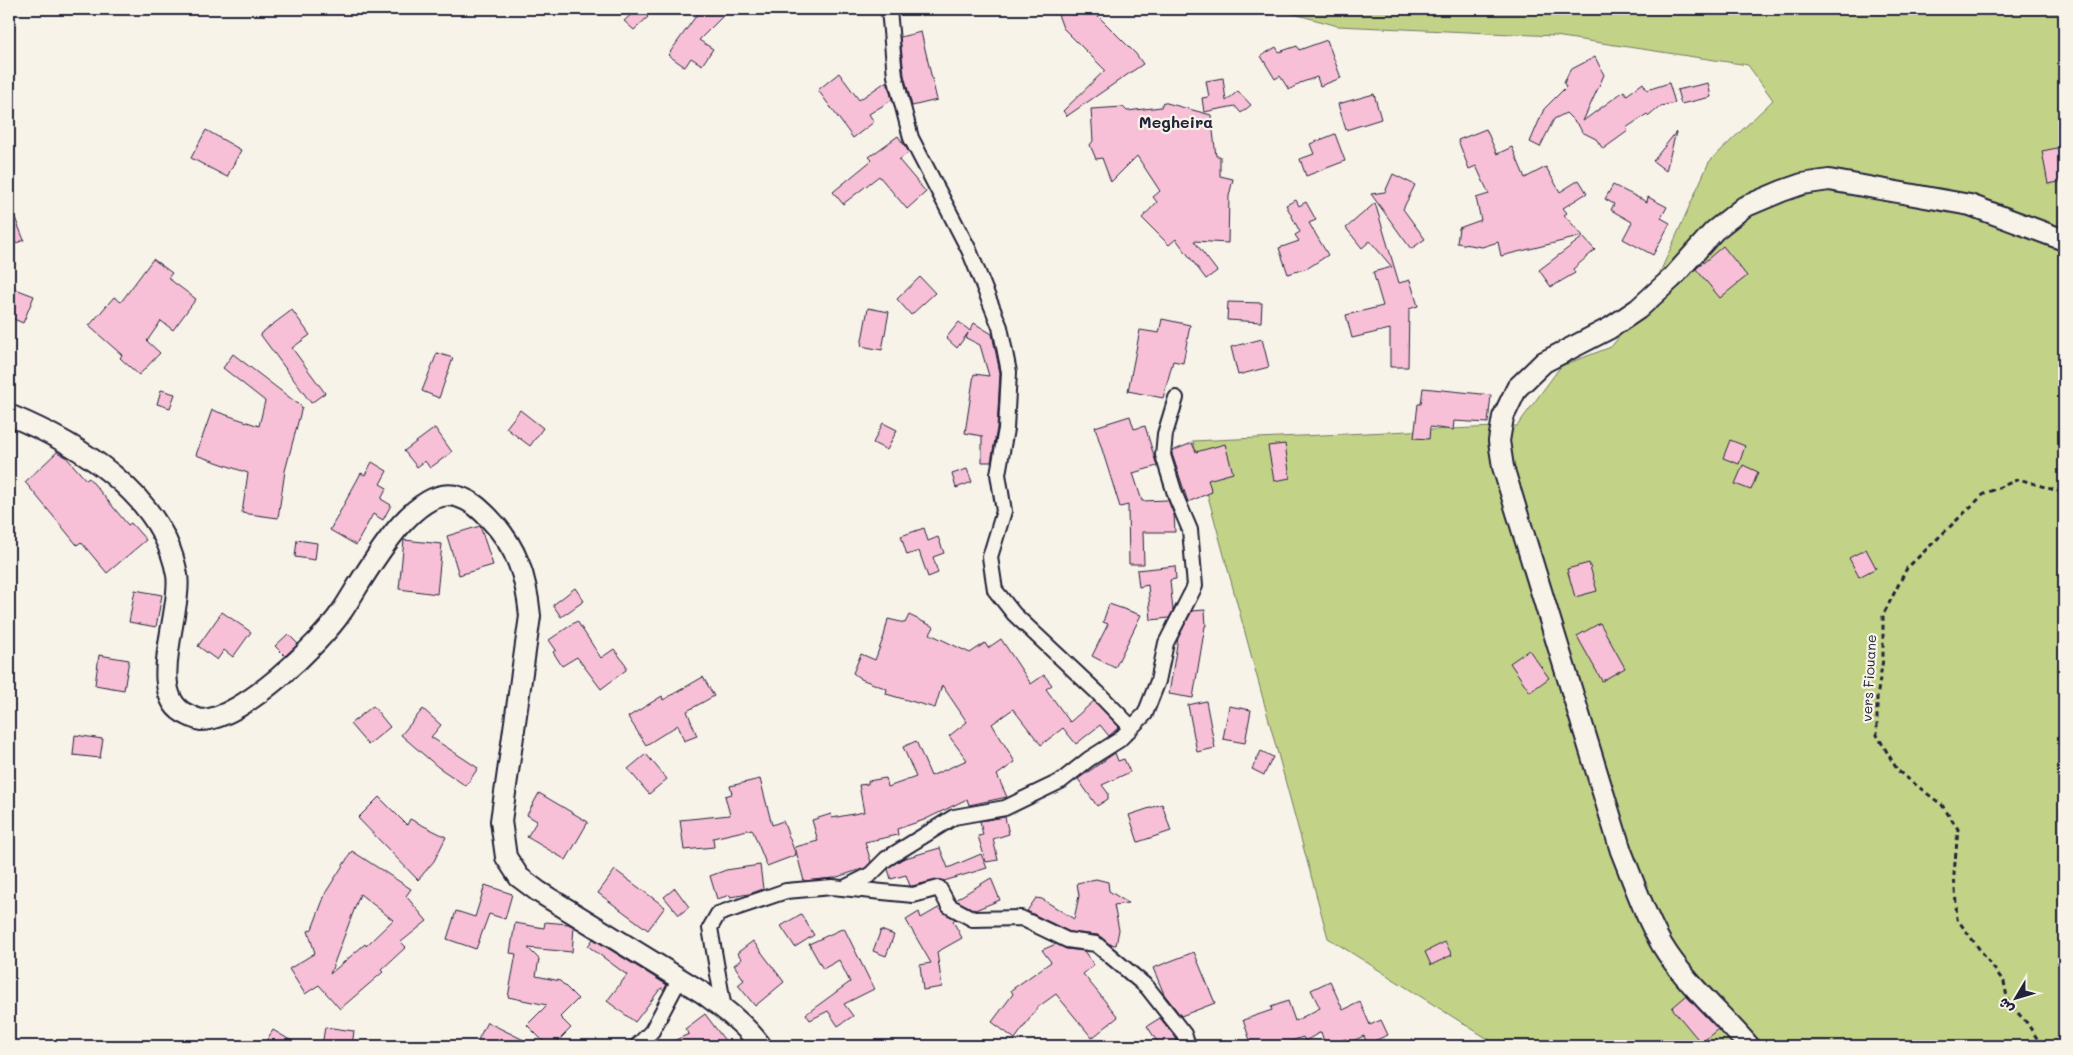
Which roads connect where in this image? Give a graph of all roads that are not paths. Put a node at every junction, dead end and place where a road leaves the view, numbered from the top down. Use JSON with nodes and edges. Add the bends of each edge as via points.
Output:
{"nodes":[{"id":1,"x":889,"y":9,"type":"edge"},
{"id":2,"x":2064,"y":240,"type":"edge"},
{"id":3,"x":1176,"y":398,"type":"dead end"},
{"id":4,"x":9,"y":414,"type":"edge"},
{"id":5,"x":1130,"y":727,"type":"junction"},
{"id":6,"x":844,"y":888,"type":"junction"},
{"id":7,"x":680,"y":978,"type":"junction"},
{"id":8,"x":724,"y":1009,"type":"junction"},
{"id":9,"x":638,"y":1046,"type":"edge"},
{"id":10,"x":761,"y":1046,"type":"edge"},
{"id":11,"x":1188,"y":1046,"type":"edge"},
{"id":12,"x":1749,"y":1046,"type":"edge"}],
"edges":[{"from":1,"to":5,"type":"street","via":[[895,76],[911,138],[969,250],[1000,327],[1009,372],[1006,429],[998,474],[1004,511],[990,557],[995,590],[1014,614]]},
{"from":2,"to":12,"type":"main road","via":[[1970,205],[1829,180],[1802,184],[1744,207],[1714,232],[1638,309],[1610,328],[1544,362],[1517,388],[1503,417],[1499,441],[1503,468],[1621,851],[1662,946],[1681,972]]},
{"from":3,"to":5,"type":"street","via":[[1165,434],[1163,455],[1190,530],[1195,586],[1166,643],[1158,681],[1145,714]]},
{"from":4,"to":7,"type":"main road","via":[[77,449],[116,476],[156,524],[171,552],[177,577],[165,682],[170,699],[181,713],[198,720],[214,718],[235,709],[284,674],[342,612],[380,548],[418,508],[435,498],[457,496],[477,505],[501,530],[517,557],[527,586],[530,616],[501,821],[506,857],[519,877],[539,892]]},
{"from":5,"to":6,"type":"street","via":[[1119,740],[1061,781],[1005,808],[954,817],[886,859],[870,876]]},
{"from":6,"to":8,"type":"street","via":[[786,891],[718,914],[710,928]]},
{"from":6,"to":11,"type":"street","via":[[913,895],[939,888],[948,906],[974,919],[1021,918],[1067,940],[1096,944],[1147,987],[1184,1034]]},
{"from":7,"to":8,"type":"main road"},
{"from":7,"to":9,"type":"street","via":[[652,1031]]},
{"from":8,"to":10,"type":"main road"}]}
